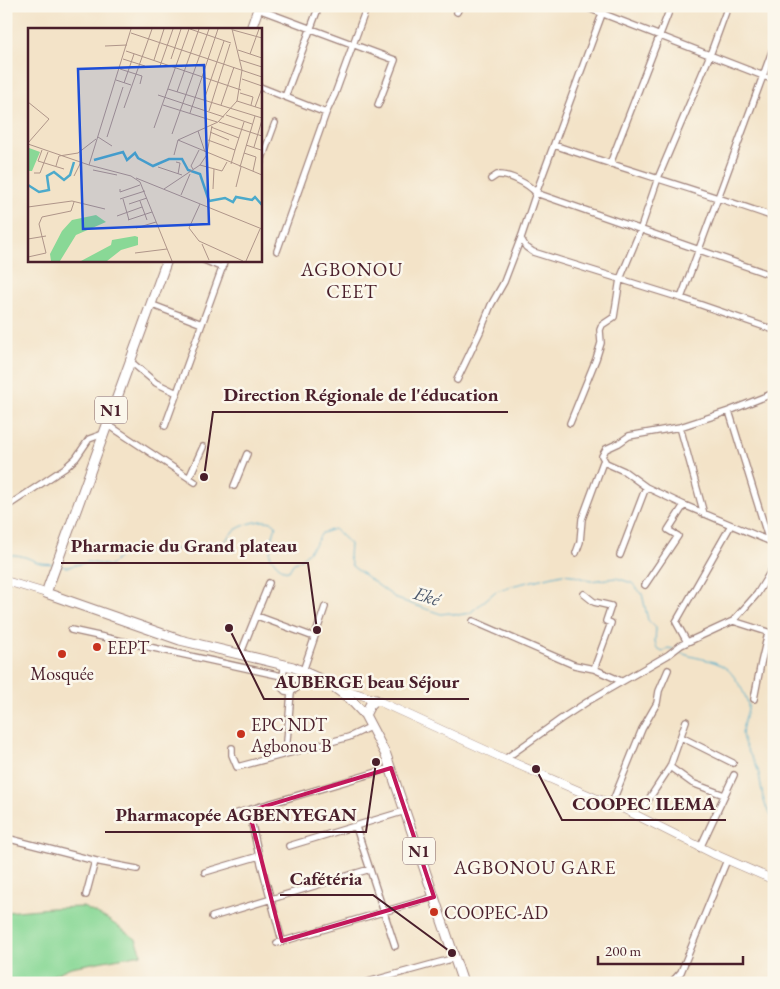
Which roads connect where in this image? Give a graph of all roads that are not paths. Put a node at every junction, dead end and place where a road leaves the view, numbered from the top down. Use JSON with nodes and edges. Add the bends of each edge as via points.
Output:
{"nodes":[{"id":1,"x":319,"y":6,"type":"edge"},
{"id":2,"x":368,"y":6,"type":"edge"},
{"id":3,"x":582,"y":6,"type":"edge"},
{"id":4,"x":605,"y":6,"type":"edge"},
{"id":5,"x":672,"y":6,"type":"edge"},
{"id":6,"x":728,"y":6,"type":"edge"},
{"id":7,"x":259,"y":8,"type":"edge"},
{"id":8,"x":602,"y":14,"type":"junction"},
{"id":9,"x":251,"y":28,"type":"edge"},
{"id":10,"x":311,"y":29,"type":"junction"},
{"id":11,"x":660,"y":36,"type":"junction"},
{"id":12,"x":353,"y":45,"type":"junction"},
{"id":13,"x":774,"y":46,"type":"edge"},
{"id":14,"x":710,"y":55,"type":"junction"},
{"id":15,"x":762,"y":76,"type":"junction"},
{"id":16,"x":774,"y":80,"type":"edge"},
{"id":17,"x":261,"y":86,"type":"edge"},
{"id":18,"x":285,"y":97,"type":"junction"},
{"id":19,"x":378,"y":105,"type":"dead end"},
{"id":20,"x":326,"y":113,"type":"junction"},
{"id":21,"x":275,"y":123,"type":"dead end"},
{"id":22,"x":261,"y":142,"type":"edge"},
{"id":23,"x":267,"y":145,"type":"junction"},
{"id":24,"x":554,"y":145,"type":"junction"},
{"id":25,"x":261,"y":161,"type":"edge"},
{"id":26,"x":610,"y":164,"type":"junction"},
{"id":27,"x":658,"y":178,"type":"junction"},
{"id":28,"x":491,"y":179,"type":"dead end"},
{"id":29,"x":536,"y":193,"type":"junction"},
{"id":30,"x":718,"y":197,"type":"junction"},
{"id":31,"x":773,"y":214,"type":"edge"},
{"id":32,"x":640,"y":231,"type":"junction"},
{"id":33,"x":521,"y":239,"type":"junction"},
{"id":34,"x":276,"y":251,"type":"dead end"},
{"id":35,"x":699,"y":251,"type":"junction"},
{"id":36,"x":166,"y":261,"type":"edge"},
{"id":37,"x":206,"y":261,"type":"edge"},
{"id":38,"x":225,"y":261,"type":"edge"},
{"id":39,"x":222,"y":268,"type":"junction"},
{"id":40,"x":774,"y":276,"type":"edge"},
{"id":41,"x":620,"y":279,"type":"junction"},
{"id":42,"x":681,"y":298,"type":"junction"},
{"id":43,"x":150,"y":304,"type":"junction"},
{"id":44,"x":202,"y":324,"type":"junction"},
{"id":45,"x":774,"y":330,"type":"edge"},
{"id":46,"x":130,"y":361,"type":"junction"},
{"id":47,"x":456,"y":380,"type":"dead end"},
{"id":48,"x":177,"y":393,"type":"junction"},
{"id":49,"x":774,"y":393,"type":"edge"},
{"id":50,"x":729,"y":411,"type":"junction"},
{"id":51,"x":570,"y":423,"type":"dead end"},
{"id":52,"x":107,"y":424,"type":"junction"},
{"id":53,"x":165,"y":426,"type":"dead end"},
{"id":54,"x":680,"y":427,"type":"junction"},
{"id":55,"x":103,"y":434,"type":"junction"},
{"id":56,"x":203,"y":447,"type":"dead end"},
{"id":57,"x":247,"y":454,"type":"dead end"},
{"id":58,"x":603,"y":462,"type":"dead end"},
{"id":59,"x":189,"y":478,"type":"junction"},
{"id":60,"x":195,"y":482,"type":"dead end"},
{"id":61,"x":234,"y":486,"type":"dead end"},
{"id":62,"x":646,"y":487,"type":"junction"},
{"id":63,"x":684,"y":505,"type":"junction"},
{"id":64,"x":6,"y":507,"type":"edge"},
{"id":65,"x":704,"y":514,"type":"junction"},
{"id":66,"x":731,"y":525,"type":"junction"},
{"id":67,"x":772,"y":542,"type":"edge"},
{"id":68,"x":576,"y":553,"type":"dead end"},
{"id":69,"x":620,"y":555,"type":"dead end"},
{"id":70,"x":774,"y":566,"type":"edge"},
{"id":71,"x":6,"y":580,"type":"edge"},
{"id":72,"x":270,"y":583,"type":"dead end"},
{"id":73,"x":645,"y":585,"type":"dead end"},
{"id":74,"x":46,"y":593,"type":"junction"},
{"id":75,"x":584,"y":594,"type":"dead end"},
{"id":76,"x":325,"y":606,"type":"dead end"},
{"id":77,"x":257,"y":616,"type":"junction"},
{"id":78,"x":473,"y":621,"type":"dead end"},
{"id":79,"x":733,"y":621,"type":"junction"},
{"id":80,"x":71,"y":630,"type":"dead end"},
{"id":81,"x":771,"y":633,"type":"edge"},
{"id":82,"x":314,"y":637,"type":"junction"},
{"id":83,"x":687,"y":642,"type":"junction"},
{"id":84,"x":240,"y":655,"type":"junction"},
{"id":85,"x":274,"y":663,"type":"junction"},
{"id":86,"x":594,"y":669,"type":"junction"},
{"id":87,"x":668,"y":670,"type":"dead end"},
{"id":88,"x":283,"y":672,"type":"junction"},
{"id":89,"x":302,"y":675,"type":"junction"},
{"id":90,"x":621,"y":681,"type":"junction"},
{"id":91,"x":334,"y":686,"type":"junction"},
{"id":92,"x":291,"y":692,"type":"junction"},
{"id":93,"x":754,"y":699,"type":"dead end"},
{"id":94,"x":376,"y":700,"type":"junction"},
{"id":95,"x":686,"y":720,"type":"dead end"},
{"id":96,"x":369,"y":721,"type":"junction"},
{"id":97,"x":681,"y":737,"type":"junction"},
{"id":98,"x":232,"y":748,"type":"dead end"},
{"id":99,"x":286,"y":754,"type":"junction"},
{"id":100,"x":505,"y":759,"type":"junction"},
{"id":101,"x":733,"y":763,"type":"dead end"},
{"id":102,"x":670,"y":767,"type":"junction"},
{"id":103,"x":391,"y":768,"type":"junction"},
{"id":104,"x":734,"y":775,"type":"dead end"},
{"id":105,"x":724,"y":796,"type":"junction"},
{"id":106,"x":612,"y":803,"type":"junction"},
{"id":107,"x":645,"y":805,"type":"dead end"},
{"id":108,"x":249,"y":811,"type":"junction"},
{"id":109,"x":405,"y":812,"type":"junction"},
{"id":110,"x":231,"y":815,"type":"dead end"},
{"id":111,"x":356,"y":827,"type":"junction"},
{"id":112,"x":6,"y":838,"type":"edge"},
{"id":113,"x":289,"y":846,"type":"dead end"},
{"id":114,"x":700,"y":848,"type":"junction"},
{"id":115,"x":259,"y":856,"type":"junction"},
{"id":116,"x":727,"y":860,"type":"junction"},
{"id":117,"x":95,"y":861,"type":"junction"},
{"id":118,"x":136,"y":869,"type":"dead end"},
{"id":119,"x":370,"y":869,"type":"junction"},
{"id":120,"x":205,"y":872,"type":"dead end"},
{"id":121,"x":774,"y":880,"type":"edge"},
{"id":122,"x":86,"y":895,"type":"dead end"},
{"id":123,"x":434,"y":896,"type":"junction"},
{"id":124,"x":270,"y":899,"type":"junction"},
{"id":125,"x":384,"y":912,"type":"junction"},
{"id":126,"x":212,"y":917,"type":"dead end"},
{"id":127,"x":395,"y":946,"type":"dead end"},
{"id":128,"x":455,"y":958,"type":"junction"},
{"id":129,"x":364,"y":983,"type":"edge"},
{"id":130,"x":463,"y":983,"type":"edge"},
{"id":131,"x":671,"y":983,"type":"edge"}],
"edges":[{"from":1,"to":10,"type":"street"},
{"from":2,"to":12,"type":"street"},
{"from":3,"to":8,"type":"street"},
{"from":4,"to":8,"type":"street"},
{"from":5,"to":11,"type":"street"},
{"from":6,"to":14,"type":"street"},
{"from":7,"to":9,"type":"highway"},
{"from":7,"to":10,"type":"street"},
{"from":8,"to":11,"type":"street"},
{"from":8,"to":24,"type":"street"},
{"from":10,"to":12,"type":"street"},
{"from":10,"to":18,"type":"street"},
{"from":11,"to":14,"type":"street"},
{"from":11,"to":26,"type":"street"},
{"from":12,"to":19,"type":"street","via":[[395,60]]},
{"from":12,"to":20,"type":"street"},
{"from":13,"to":15,"type":"street"},
{"from":14,"to":15,"type":"street"},
{"from":14,"to":27,"type":"street"},
{"from":15,"to":16,"type":"street"},
{"from":15,"to":30,"type":"street"},
{"from":17,"to":18,"type":"street"},
{"from":18,"to":20,"type":"street"},
{"from":20,"to":34,"type":"street"},
{"from":21,"to":23,"type":"street"},
{"from":22,"to":23,"type":"street"},
{"from":23,"to":25,"type":"street"},
{"from":24,"to":26,"type":"street"},
{"from":24,"to":29,"type":"street"},
{"from":26,"to":27,"type":"street"},
{"from":27,"to":30,"type":"street"},
{"from":27,"to":32,"type":"street"},
{"from":28,"to":29,"type":"street","via":[[497,175],[511,176]]},
{"from":29,"to":32,"type":"street"},
{"from":29,"to":33,"type":"street"},
{"from":30,"to":31,"type":"street"},
{"from":30,"to":35,"type":"street"},
{"from":32,"to":35,"type":"street"},
{"from":32,"to":41,"type":"street"},
{"from":33,"to":41,"type":"street","via":[[534,252]]},
{"from":33,"to":47,"type":"street","via":[[504,282]]},
{"from":35,"to":40,"type":"street"},
{"from":35,"to":42,"type":"street"},
{"from":36,"to":43,"type":"highway","number":"N1"},
{"from":37,"to":39,"type":"street"},
{"from":38,"to":39,"type":"street"},
{"from":39,"to":44,"type":"street"},
{"from":41,"to":42,"type":"street"},
{"from":41,"to":51,"type":"street","via":[[614,317],[602,324],[596,359]]},
{"from":42,"to":45,"type":"street"},
{"from":43,"to":44,"type":"street"},
{"from":43,"to":46,"type":"highway","number":"N1"},
{"from":44,"to":48,"type":"street"},
{"from":46,"to":48,"type":"street","via":[[156,383]]},
{"from":46,"to":52,"type":"highway","number":"N1"},
{"from":48,"to":53,"type":"street"},
{"from":49,"to":50,"type":"street"},
{"from":50,"to":54,"type":"street"},
{"from":50,"to":67,"type":"street"},
{"from":52,"to":55,"type":"highway","number":"N1"},
{"from":52,"to":59,"type":"street"},
{"from":54,"to":62,"type":"street","via":[[629,436],[602,454],[606,463],[624,470]]},
{"from":54,"to":65,"type":"street"},
{"from":55,"to":64,"type":"street","via":[[89,439],[65,468]]},
{"from":55,"to":74,"type":"highway","number":"N1"},
{"from":56,"to":59,"type":"street"},
{"from":57,"to":61,"type":"street"},
{"from":58,"to":68,"type":"street","via":[[582,519]]},
{"from":59,"to":60,"type":"street"},
{"from":62,"to":63,"type":"street"},
{"from":62,"to":69,"type":"street"},
{"from":63,"to":65,"type":"street"},
{"from":63,"to":73,"type":"street","via":[[668,530],[678,536]]},
{"from":65,"to":66,"type":"street"},
{"from":66,"to":67,"type":"street"},
{"from":66,"to":83,"type":"street","via":[[676,622]]},
{"from":70,"to":79,"type":"street","via":[[757,594]]},
{"from":71,"to":74,"type":"main road"},
{"from":72,"to":77,"type":"street"},
{"from":74,"to":84,"type":"highway","number":"N1","via":[[159,633]]},
{"from":75,"to":86,"type":"street","via":[[594,602],[611,606],[606,621],[612,623]]},
{"from":76,"to":82,"type":"street"},
{"from":77,"to":82,"type":"street"},
{"from":77,"to":84,"type":"street"},
{"from":78,"to":86,"type":"street","via":[[574,665]]},
{"from":79,"to":81,"type":"street"},
{"from":79,"to":83,"type":"street"},
{"from":80,"to":88,"type":"street"},
{"from":81,"to":93,"type":"street","via":[[760,663]]},
{"from":82,"to":89,"type":"street"},
{"from":83,"to":90,"type":"street"},
{"from":84,"to":85,"type":"highway","number":"N1"},
{"from":85,"to":88,"type":"highway","number":"N1"},
{"from":85,"to":89,"type":"highway","number":"N1"},
{"from":86,"to":90,"type":"street"},
{"from":87,"to":106,"type":"street","via":[[657,703],[642,729]]},
{"from":88,"to":89,"type":"highway","number":"N1"},
{"from":88,"to":92,"type":"street","via":[[282,688]]},
{"from":89,"to":91,"type":"highway","number":"N1"},
{"from":89,"to":92,"type":"street","via":[[297,688]]},
{"from":89,"to":96,"type":"highway","number":"N1","via":[[319,681],[338,694]]},
{"from":90,"to":100,"type":"street","via":[[561,718]]},
{"from":91,"to":94,"type":"main road"},
{"from":91,"to":96,"type":"highway","number":"N1"},
{"from":92,"to":99,"type":"street"},
{"from":94,"to":96,"type":"highway","via":[[370,705]]},
{"from":94,"to":100,"type":"main road"},
{"from":95,"to":97,"type":"street"},
{"from":96,"to":99,"type":"street","via":[[349,737]]},
{"from":96,"to":103,"type":"highway","number":"N1"},
{"from":97,"to":101,"type":"street"},
{"from":97,"to":102,"type":"street"},
{"from":98,"to":99,"type":"street","via":[[237,767]]},
{"from":100,"to":106,"type":"main road"},
{"from":102,"to":105,"type":"street","via":[[692,783]]},
{"from":102,"to":107,"type":"street"},
{"from":103,"to":108,"type":"street"},
{"from":103,"to":109,"type":"highway","number":"N1"},
{"from":104,"to":105,"type":"street"},
{"from":105,"to":114,"type":"street"},
{"from":106,"to":114,"type":"main road"},
{"from":108,"to":110,"type":"street"},
{"from":108,"to":115,"type":"street"},
{"from":109,"to":111,"type":"street"},
{"from":109,"to":123,"type":"highway","number":"N1"},
{"from":111,"to":113,"type":"street"},
{"from":111,"to":119,"type":"street"},
{"from":112,"to":117,"type":"street"},
{"from":114,"to":116,"type":"main road"},
{"from":115,"to":120,"type":"street"},
{"from":115,"to":124,"type":"street"},
{"from":116,"to":121,"type":"main road"},
{"from":116,"to":131,"type":"street","via":[[681,972]]},
{"from":117,"to":118,"type":"street"},
{"from":117,"to":122,"type":"street"},
{"from":119,"to":124,"type":"street"},
{"from":119,"to":125,"type":"street"},
{"from":123,"to":125,"type":"street"},
{"from":123,"to":128,"type":"highway","number":"N1"},
{"from":124,"to":125,"type":"street","via":[[279,942]]},
{"from":124,"to":126,"type":"street"},
{"from":125,"to":127,"type":"street"},
{"from":128,"to":129,"type":"street"},
{"from":128,"to":130,"type":"highway","number":"N1"}]}
